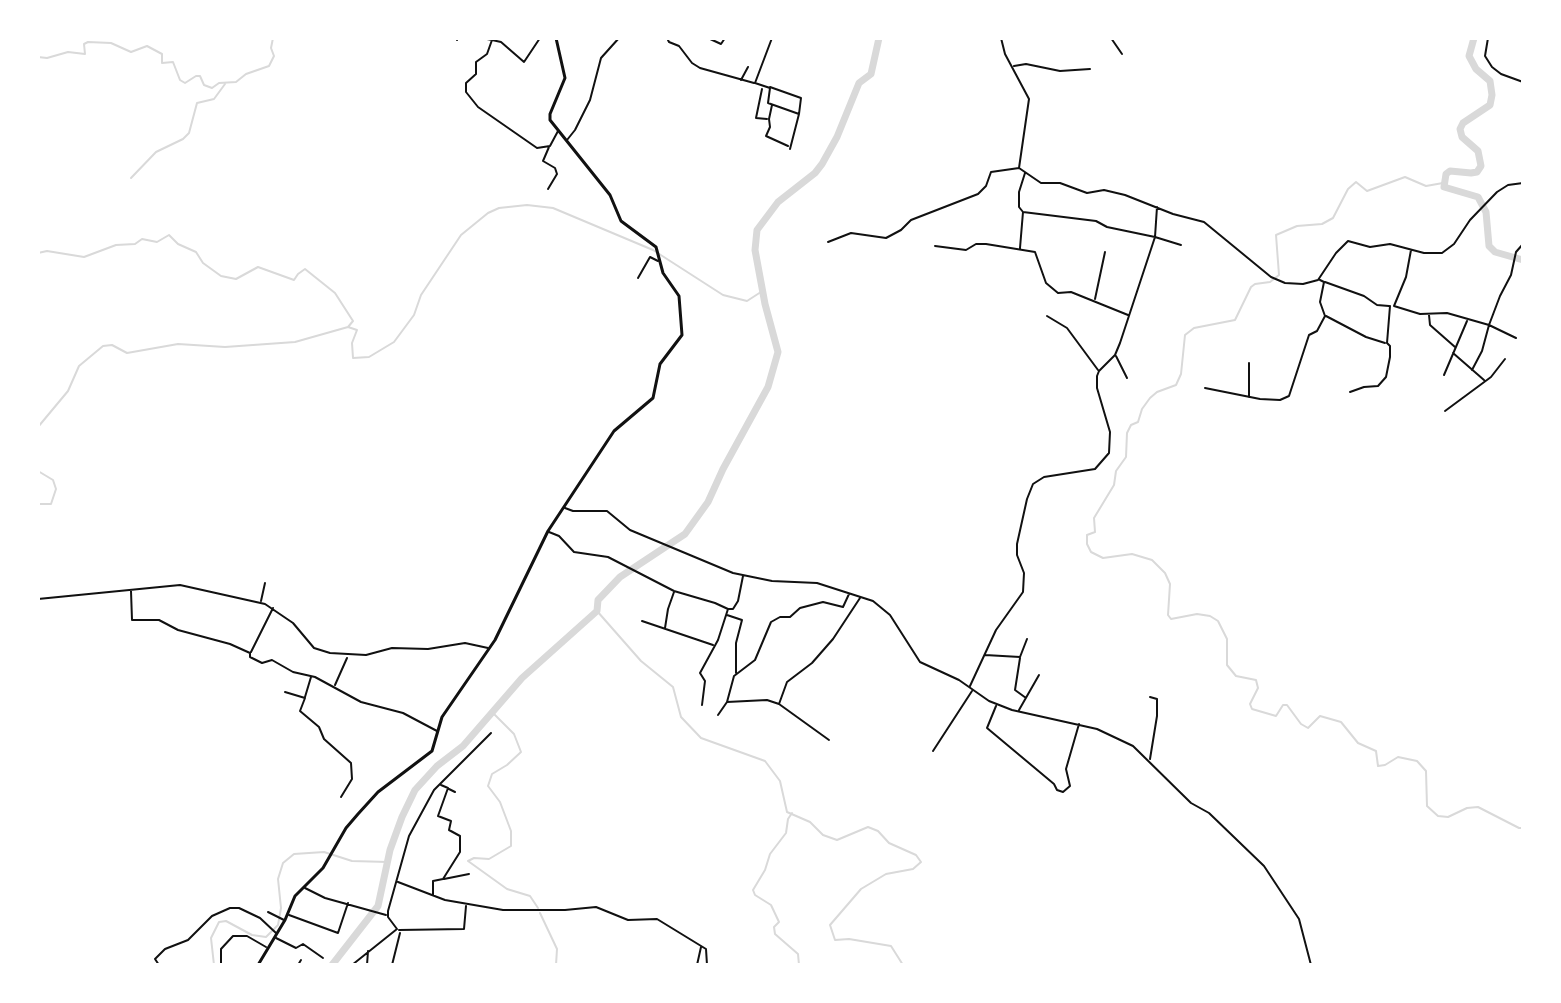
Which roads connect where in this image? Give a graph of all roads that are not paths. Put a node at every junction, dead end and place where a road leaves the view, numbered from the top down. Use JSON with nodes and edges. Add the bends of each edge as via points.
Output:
{"nodes":[{"id":1,"x":482,"y":38,"type":"edge"},
{"id":2,"x":540,"y":38,"type":"edge"},
{"id":3,"x":556,"y":38,"type":"edge"},
{"id":4,"x":619,"y":38,"type":"edge"},
{"id":5,"x":667,"y":38,"type":"edge"},
{"id":6,"x":708,"y":38,"type":"edge"},
{"id":7,"x":725,"y":38,"type":"edge"},
{"id":8,"x":772,"y":38,"type":"edge"},
{"id":9,"x":1001,"y":38,"type":"edge"},
{"id":10,"x":1111,"y":38,"type":"edge"},
{"id":11,"x":1488,"y":38,"type":"edge"},
{"id":12,"x":492,"y":39,"type":"edge"},
{"id":13,"x":1122,"y":54,"type":"dead end"},
{"id":14,"x":1013,"y":66,"type":"junction"},
{"id":15,"x":748,"y":67,"type":"dead end"},
{"id":16,"x":1090,"y":69,"type":"dead end"},
{"id":17,"x":740,"y":81,"type":"junction"},
{"id":18,"x":1523,"y":82,"type":"edge"},
{"id":19,"x":755,"y":83,"type":"junction"},
{"id":20,"x":762,"y":86,"type":"junction"},
{"id":21,"x":769,"y":87,"type":"junction"},
{"id":22,"x":803,"y":93,"type":"dead end"},
{"id":23,"x":801,"y":98,"type":"junction"},
{"id":24,"x":772,"y":104,"type":"junction"},
{"id":25,"x":799,"y":114,"type":"junction"},
{"id":26,"x":769,"y":119,"type":"junction"},
{"id":27,"x":558,"y":131,"type":"junction"},
{"id":28,"x":566,"y":140,"type":"junction"},
{"id":29,"x":550,"y":146,"type":"junction"},
{"id":30,"x":1019,"y":168,"type":"junction"},
{"id":31,"x":1026,"y":172,"type":"junction"},
{"id":32,"x":1523,"y":184,"type":"edge"},
{"id":33,"x":548,"y":189,"type":"dead end"},
{"id":34,"x":1157,"y":206,"type":"junction"},
{"id":35,"x":1023,"y":212,"type":"junction"},
{"id":36,"x":1155,"y":237,"type":"junction"},
{"id":37,"x":828,"y":242,"type":"dead end"},
{"id":38,"x":1523,"y":244,"type":"edge"},
{"id":39,"x":1181,"y":245,"type":"dead end"},
{"id":40,"x":935,"y":246,"type":"dead end"},
{"id":41,"x":1019,"y":249,"type":"junction"},
{"id":42,"x":1411,"y":250,"type":"junction"},
{"id":43,"x":1105,"y":252,"type":"dead end"},
{"id":44,"x":659,"y":260,"type":"junction"},
{"id":45,"x":638,"y":278,"type":"dead end"},
{"id":46,"x":1318,"y":280,"type":"junction"},
{"id":47,"x":1324,"y":282,"type":"junction"},
{"id":48,"x":1094,"y":300,"type":"junction"},
{"id":49,"x":1392,"y":306,"type":"junction"},
{"id":50,"x":1429,"y":314,"type":"junction"},
{"id":51,"x":1128,"y":315,"type":"junction"},
{"id":52,"x":1047,"y":316,"type":"dead end"},
{"id":53,"x":1325,"y":316,"type":"junction"},
{"id":54,"x":1468,"y":320,"type":"junction"},
{"id":55,"x":1489,"y":325,"type":"junction"},
{"id":56,"x":1516,"y":338,"type":"dead end"},
{"id":57,"x":1387,"y":343,"type":"junction"},
{"id":58,"x":1455,"y":347,"type":"junction"},
{"id":59,"x":1453,"y":353,"type":"junction"},
{"id":60,"x":1115,"y":355,"type":"junction"},
{"id":61,"x":1505,"y":359,"type":"dead end"},
{"id":62,"x":1249,"y":363,"type":"dead end"},
{"id":63,"x":1472,"y":370,"type":"junction"},
{"id":64,"x":1099,"y":371,"type":"junction"},
{"id":65,"x":1444,"y":375,"type":"dead end"},
{"id":66,"x":1127,"y":378,"type":"dead end"},
{"id":67,"x":1485,"y":381,"type":"junction"},
{"id":68,"x":1205,"y":388,"type":"dead end"},
{"id":69,"x":1350,"y":392,"type":"dead end"},
{"id":70,"x":1249,"y":398,"type":"junction"},
{"id":71,"x":1445,"y":411,"type":"dead end"},
{"id":72,"x":564,"y":508,"type":"junction"},
{"id":73,"x":548,"y":531,"type":"junction"},
{"id":74,"x":743,"y":574,"type":"junction"},
{"id":75,"x":265,"y":583,"type":"dead end"},
{"id":76,"x":131,"y":590,"type":"junction"},
{"id":77,"x":674,"y":591,"type":"junction"},
{"id":78,"x":850,"y":593,"type":"junction"},
{"id":79,"x":861,"y":597,"type":"junction"},
{"id":80,"x":38,"y":599,"type":"edge"},
{"id":81,"x":261,"y":602,"type":"junction"},
{"id":82,"x":273,"y":608,"type":"junction"},
{"id":83,"x":728,"y":609,"type":"junction"},
{"id":84,"x":726,"y":615,"type":"junction"},
{"id":85,"x":642,"y":621,"type":"dead end"},
{"id":86,"x":665,"y":629,"type":"junction"},
{"id":87,"x":1027,"y":639,"type":"dead end"},
{"id":88,"x":715,"y":646,"type":"junction"},
{"id":89,"x":489,"y":648,"type":"junction"},
{"id":90,"x":250,"y":653,"type":"junction"},
{"id":91,"x":348,"y":655,"type":"junction"},
{"id":92,"x":984,"y":655,"type":"junction"},
{"id":93,"x":1020,"y":657,"type":"junction"},
{"id":94,"x":736,"y":673,"type":"junction"},
{"id":95,"x":1039,"y":675,"type":"dead end"},
{"id":96,"x":312,"y":676,"type":"junction"},
{"id":97,"x":334,"y":686,"type":"junction"},
{"id":98,"x":971,"y":689,"type":"junction"},
{"id":99,"x":285,"y":692,"type":"dead end"},
{"id":100,"x":1150,"y":697,"type":"dead end"},
{"id":101,"x":305,"y":698,"type":"junction"},
{"id":102,"x":1026,"y":698,"type":"junction"},
{"id":103,"x":727,"y":702,"type":"junction"},
{"id":104,"x":779,"y":704,"type":"junction"},
{"id":105,"x":997,"y":704,"type":"junction"},
{"id":106,"x":702,"y":705,"type":"dead end"},
{"id":107,"x":1019,"y":711,"type":"junction"},
{"id":108,"x":718,"y":715,"type":"dead end"},
{"id":109,"x":1079,"y":724,"type":"junction"},
{"id":110,"x":437,"y":731,"type":"junction"},
{"id":111,"x":491,"y":733,"type":"dead end"},
{"id":112,"x":829,"y":740,"type":"dead end"},
{"id":113,"x":933,"y":751,"type":"dead end"},
{"id":114,"x":1149,"y":761,"type":"junction"},
{"id":115,"x":440,"y":784,"type":"junction"},
{"id":116,"x":448,"y":788,"type":"junction"},
{"id":117,"x":455,"y":792,"type":"dead end"},
{"id":118,"x":341,"y":797,"type":"dead end"},
{"id":119,"x":469,"y":874,"type":"dead end"},
{"id":120,"x":443,"y":879,"type":"junction"},
{"id":121,"x":398,"y":882,"type":"junction"},
{"id":122,"x":304,"y":888,"type":"junction"},
{"id":123,"x":433,"y":896,"type":"junction"},
{"id":124,"x":348,"y":903,"type":"junction"},
{"id":125,"x":466,"y":905,"type":"junction"},
{"id":126,"x":268,"y":912,"type":"dead end"},
{"id":127,"x":288,"y":914,"type":"junction"},
{"id":128,"x":385,"y":914,"type":"junction"},
{"id":129,"x":283,"y":920,"type":"junction"},
{"id":130,"x":399,"y":930,"type":"junction"},
{"id":131,"x":275,"y":934,"type":"junction"},
{"id":132,"x":267,"y":947,"type":"junction"},
{"id":133,"x":701,"y":947,"type":"junction"},
{"id":134,"x":368,"y":951,"type":"junction"},
{"id":135,"x":323,"y":958,"type":"dead end"},
{"id":136,"x":301,"y":960,"type":"dead end"},
{"id":137,"x":159,"y":965,"type":"edge"},
{"id":138,"x":221,"y":965,"type":"edge"},
{"id":139,"x":258,"y":965,"type":"edge"},
{"id":140,"x":298,"y":965,"type":"edge"},
{"id":141,"x":352,"y":965,"type":"edge"},
{"id":142,"x":367,"y":965,"type":"edge"},
{"id":143,"x":392,"y":965,"type":"edge"},
{"id":144,"x":697,"y":965,"type":"edge"},
{"id":145,"x":707,"y":965,"type":"edge"},
{"id":146,"x":1311,"y":965,"type":"edge"}],
"edges":[{"from":1,"to":12,"type":"street"},
{"from":2,"to":12,"type":"street","via":[[524,62]]},
{"from":3,"to":27,"type":"street","via":[[565,78],[550,117]]},
{"from":4,"to":28,"type":"street","via":[[601,58],[590,100]]},
{"from":5,"to":17,"type":"street","via":[[700,68]]},
{"from":6,"to":7,"type":"street","via":[[722,44]]},
{"from":8,"to":19,"type":"street"},
{"from":9,"to":14,"type":"street"},
{"from":10,"to":13,"type":"street"},
{"from":11,"to":18,"type":"street","via":[[1485,56],[1492,67]]},
{"from":12,"to":29,"type":"street","via":[[465,85],[467,94],[537,148]]},
{"from":14,"to":16,"type":"street"},
{"from":14,"to":30,"type":"street","via":[[1029,99]]},
{"from":15,"to":17,"type":"street"},
{"from":17,"to":19,"type":"street"},
{"from":19,"to":20,"type":"street"},
{"from":20,"to":21,"type":"street"},
{"from":20,"to":26,"type":"street","via":[[756,118]]},
{"from":21,"to":23,"type":"street"},
{"from":21,"to":24,"type":"street"},
{"from":22,"to":23,"type":"street"},
{"from":23,"to":25,"type":"street"},
{"from":24,"to":25,"type":"street"},
{"from":24,"to":26,"type":"street"},
{"from":25,"to":26,"type":"street","via":[[790,148],[766,136]]},
{"from":27,"to":28,"type":"street"},
{"from":27,"to":29,"type":"street"},
{"from":28,"to":44,"type":"street","via":[[610,195],[621,221],[656,247]]},
{"from":29,"to":33,"type":"street","via":[[543,161],[557,174]]},
{"from":30,"to":31,"type":"street"},
{"from":30,"to":37,"type":"street","via":[[991,172],[978,194],[911,220],[886,238],[851,233]]},
{"from":31,"to":34,"type":"street","via":[[1041,183],[1060,183],[1087,193],[1109,191]]},
{"from":31,"to":35,"type":"street","via":[[1019,192]]},
{"from":32,"to":42,"type":"street","via":[[1508,185],[1488,201],[1449,250]]},
{"from":34,"to":36,"type":"street"},
{"from":34,"to":46,"type":"street","via":[[1208,224],[1278,281]]},
{"from":35,"to":36,"type":"street","via":[[1096,221]]},
{"from":35,"to":41,"type":"street"},
{"from":36,"to":39,"type":"street"},
{"from":36,"to":51,"type":"street"},
{"from":38,"to":55,"type":"street"},
{"from":40,"to":41,"type":"street"},
{"from":41,"to":48,"type":"street","via":[[1035,252],[1046,283],[1058,293]]},
{"from":42,"to":46,"type":"street","via":[[1348,241]]},
{"from":42,"to":49,"type":"street"},
{"from":43,"to":48,"type":"street"},
{"from":44,"to":45,"type":"street","via":[[650,257]]},
{"from":44,"to":72,"type":"street","via":[[679,296],[682,335],[660,364],[653,398],[614,431]]},
{"from":46,"to":47,"type":"street"},
{"from":47,"to":49,"type":"street","via":[[1377,305]]},
{"from":47,"to":53,"type":"street","via":[[1320,302]]},
{"from":48,"to":51,"type":"street"},
{"from":49,"to":50,"type":"street"},
{"from":49,"to":57,"type":"street"},
{"from":50,"to":54,"type":"street"},
{"from":50,"to":58,"type":"street","via":[[1430,325]]},
{"from":51,"to":60,"type":"street"},
{"from":52,"to":64,"type":"street","via":[[1067,328]]},
{"from":53,"to":57,"type":"street"},
{"from":53,"to":70,"type":"street","via":[[1309,335],[1289,396]]},
{"from":54,"to":55,"type":"street"},
{"from":54,"to":58,"type":"street"},
{"from":55,"to":56,"type":"street"},
{"from":55,"to":63,"type":"street"},
{"from":57,"to":69,"type":"street","via":[[1390,357],[1383,382]]},
{"from":58,"to":59,"type":"street"},
{"from":59,"to":63,"type":"street"},
{"from":59,"to":65,"type":"street"},
{"from":60,"to":64,"type":"street"},
{"from":60,"to":66,"type":"street"},
{"from":61,"to":67,"type":"street"},
{"from":62,"to":70,"type":"street"},
{"from":63,"to":67,"type":"street"},
{"from":64,"to":92,"type":"street","via":[[1109,453],[1095,469],[1044,477],[1033,484],[1017,544],[1023,592]]},
{"from":67,"to":71,"type":"street"},
{"from":68,"to":70,"type":"street"},
{"from":72,"to":73,"type":"street"},
{"from":72,"to":74,"type":"street","via":[[607,511],[628,528],[678,552]]},
{"from":73,"to":77,"type":"street","via":[[574,552],[608,557]]},
{"from":73,"to":89,"type":"street"},
{"from":74,"to":78,"type":"street","via":[[817,583]]},
{"from":74,"to":83,"type":"street","via":[[738,601]]},
{"from":75,"to":81,"type":"street"},
{"from":76,"to":80,"type":"street"},
{"from":76,"to":81,"type":"street","via":[[180,585]]},
{"from":76,"to":90,"type":"street","via":[[132,620],[159,620]]},
{"from":77,"to":83,"type":"street"},
{"from":77,"to":86,"type":"street"},
{"from":78,"to":79,"type":"street"},
{"from":78,"to":94,"type":"street","via":[[843,607],[823,602],[774,620],[752,664]]},
{"from":79,"to":98,"type":"street","via":[[883,607],[920,662]]},
{"from":79,"to":104,"type":"street","via":[[824,650],[787,682]]},
{"from":81,"to":82,"type":"street"},
{"from":82,"to":90,"type":"street"},
{"from":82,"to":91,"type":"street","via":[[314,648]]},
{"from":83,"to":84,"type":"street"},
{"from":84,"to":88,"type":"street"},
{"from":84,"to":94,"type":"street","via":[[742,620]]},
{"from":85,"to":86,"type":"street"},
{"from":86,"to":88,"type":"street"},
{"from":87,"to":93,"type":"street"},
{"from":88,"to":106,"type":"street","via":[[700,673],[705,681]]},
{"from":89,"to":91,"type":"street","via":[[465,643]]},
{"from":89,"to":110,"type":"street"},
{"from":90,"to":96,"type":"street","via":[[262,663],[272,660]]},
{"from":91,"to":97,"type":"street"},
{"from":92,"to":93,"type":"street"},
{"from":92,"to":98,"type":"street"},
{"from":93,"to":102,"type":"street","via":[[1015,690]]},
{"from":94,"to":103,"type":"street"},
{"from":95,"to":102,"type":"street"},
{"from":96,"to":97,"type":"street"},
{"from":96,"to":101,"type":"street"},
{"from":97,"to":110,"type":"street"},
{"from":98,"to":105,"type":"street"},
{"from":98,"to":113,"type":"street"},
{"from":99,"to":101,"type":"street"},
{"from":100,"to":114,"type":"street","via":[[1157,699],[1157,716]]},
{"from":101,"to":118,"type":"street","via":[[300,711],[353,766]]},
{"from":102,"to":107,"type":"street"},
{"from":103,"to":104,"type":"street"},
{"from":103,"to":108,"type":"street"},
{"from":104,"to":112,"type":"street"},
{"from":105,"to":107,"type":"street"},
{"from":105,"to":109,"type":"street","via":[[987,728],[1063,792],[1070,786],[1066,769]]},
{"from":107,"to":109,"type":"street"},
{"from":109,"to":114,"type":"street","via":[[1125,741]]},
{"from":110,"to":122,"type":"street","via":[[432,751],[378,792]]},
{"from":111,"to":115,"type":"street"},
{"from":114,"to":146,"type":"street","via":[[1264,866],[1299,919]]},
{"from":115,"to":116,"type":"street"},
{"from":115,"to":121,"type":"street","via":[[405,846]]},
{"from":116,"to":117,"type":"street"},
{"from":116,"to":120,"type":"street","via":[[438,816],[451,821],[449,830],[460,836],[460,852]]},
{"from":119,"to":120,"type":"street"},
{"from":120,"to":123,"type":"street","via":[[433,881]]},
{"from":121,"to":123,"type":"street"},
{"from":121,"to":128,"type":"street"},
{"from":122,"to":124,"type":"street"},
{"from":122,"to":127,"type":"street"},
{"from":123,"to":125,"type":"street"},
{"from":124,"to":127,"type":"street","via":[[338,933]]},
{"from":124,"to":128,"type":"street"},
{"from":125,"to":130,"type":"street","via":[[464,929]]},
{"from":125,"to":133,"type":"street","via":[[511,911],[596,907],[628,920],[660,920]]},
{"from":126,"to":129,"type":"street"},
{"from":127,"to":129,"type":"street"},
{"from":128,"to":130,"type":"street"},
{"from":129,"to":131,"type":"street"},
{"from":130,"to":134,"type":"street"},
{"from":130,"to":143,"type":"street"},
{"from":131,"to":132,"type":"street"},
{"from":131,"to":135,"type":"street"},
{"from":131,"to":137,"type":"street","via":[[260,918],[230,908],[212,916],[188,940],[165,949],[155,959]]},
{"from":132,"to":138,"type":"street","via":[[247,936],[233,936],[221,949]]},
{"from":132,"to":139,"type":"street"},
{"from":133,"to":144,"type":"street"},
{"from":133,"to":145,"type":"street","via":[[706,949]]},
{"from":134,"to":141,"type":"street"},
{"from":134,"to":142,"type":"street"},
{"from":136,"to":140,"type":"street"}]}
